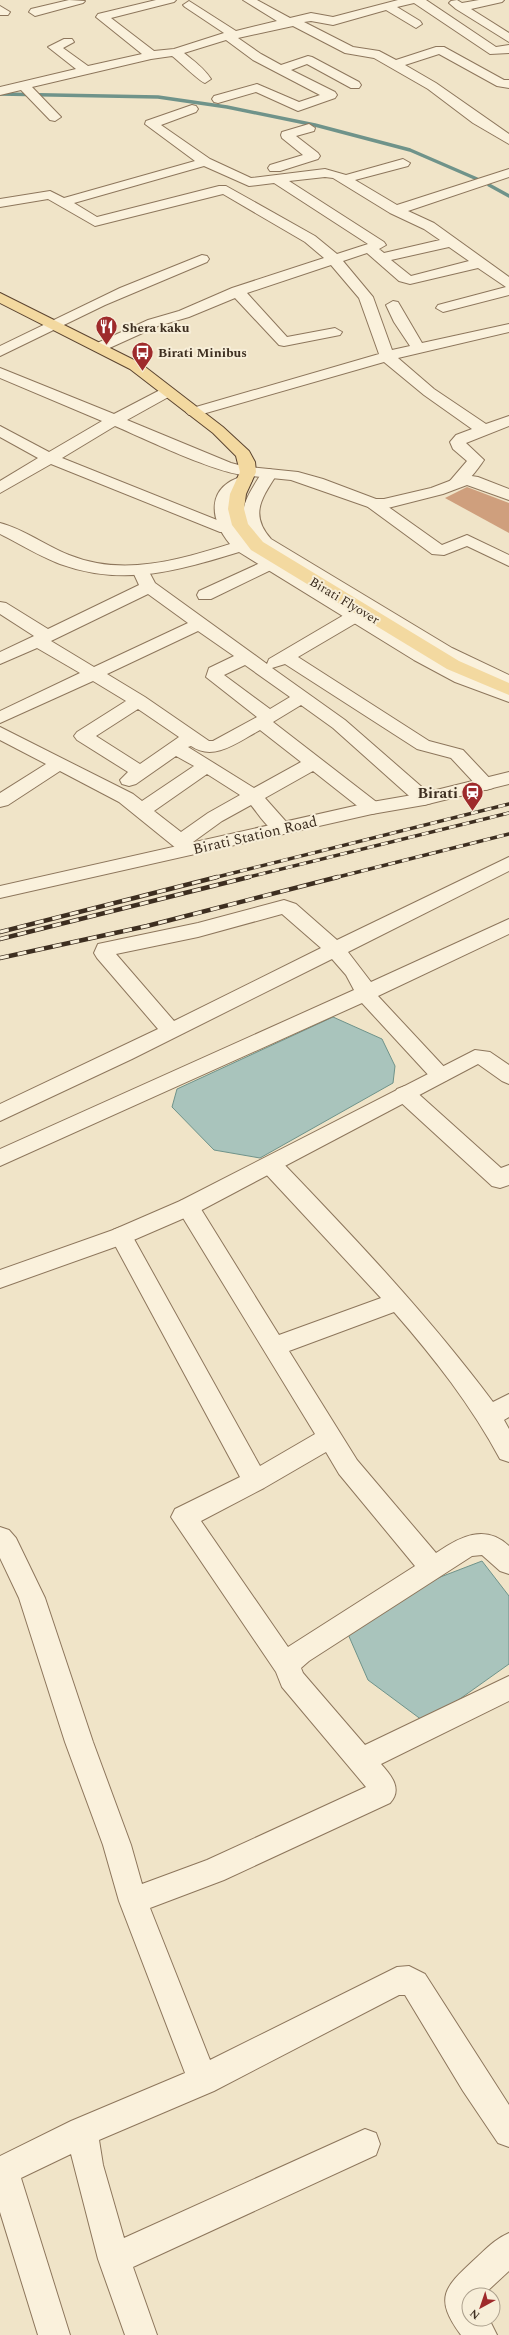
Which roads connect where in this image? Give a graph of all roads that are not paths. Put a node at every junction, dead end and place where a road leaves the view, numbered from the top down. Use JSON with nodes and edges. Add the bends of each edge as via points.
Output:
{"nodes":[{"id":1,"x":78,"y":0,"type":"edge"},
{"id":2,"x":170,"y":0,"type":"edge"},
{"id":3,"x":249,"y":0,"type":"edge"},
{"id":4,"x":411,"y":0,"type":"edge"},
{"id":5,"x":418,"y":0,"type":"edge"},
{"id":6,"x":450,"y":0,"type":"edge"},
{"id":7,"x":498,"y":0,"type":"edge"},
{"id":8,"x":190,"y":5,"type":"dead end"},
{"id":9,"x":387,"y":6,"type":"junction"},
{"id":10,"x":460,"y":7,"type":"junction"},
{"id":11,"x":35,"y":12,"type":"dead end"},
{"id":12,"x":102,"y":17,"type":"junction"},
{"id":13,"x":292,"y":22,"type":"junction"},
{"id":14,"x":416,"y":24,"type":"dead end"},
{"id":15,"x":232,"y":36,"type":"junction"},
{"id":16,"x":509,"y":38,"type":"edge"},
{"id":17,"x":68,"y":42,"type":"dead end"},
{"id":18,"x":509,"y":49,"type":"edge"},
{"id":19,"x":175,"y":52,"type":"junction"},
{"id":20,"x":151,"y":55,"type":"junction"},
{"id":21,"x":394,"y":65,"type":"junction"},
{"id":22,"x":280,"y":69,"type":"junction"},
{"id":23,"x":87,"y":71,"type":"junction"},
{"id":24,"x":205,"y":79,"type":"dead end"},
{"id":25,"x":509,"y":84,"type":"edge"},
{"id":26,"x":355,"y":85,"type":"dead end"},
{"id":27,"x":0,"y":91,"type":"edge"},
{"id":28,"x":30,"y":92,"type":"junction"},
{"id":29,"x":218,"y":99,"type":"dead end"},
{"id":30,"x":195,"y":114,"type":"dead end"},
{"id":31,"x":55,"y":117,"type":"dead end"},
{"id":32,"x":309,"y":128,"type":"dead end"},
{"id":33,"x":509,"y":140,"type":"edge"},
{"id":34,"x":205,"y":162,"type":"junction"},
{"id":35,"x":403,"y":163,"type":"dead end"},
{"id":36,"x":509,"y":173,"type":"edge"},
{"id":37,"x":240,"y":177,"type":"junction"},
{"id":38,"x":277,"y":179,"type":"junction"},
{"id":39,"x":345,"y":179,"type":"junction"},
{"id":40,"x":64,"y":202,"type":"junction"},
{"id":41,"x":0,"y":203,"type":"edge"},
{"id":42,"x":395,"y":210,"type":"junction"},
{"id":43,"x":450,"y":242,"type":"junction"},
{"id":44,"x":369,"y":248,"type":"junction"},
{"id":45,"x":381,"y":258,"type":"junction"},
{"id":46,"x":202,"y":259,"type":"dead end"},
{"id":47,"x":334,"y":259,"type":"junction"},
{"id":48,"x":480,"y":263,"type":"junction"},
{"id":49,"x":509,"y":284,"type":"edge"},
{"id":50,"x":237,"y":291,"type":"junction"},
{"id":51,"x":509,"y":291,"type":"edge"},
{"id":52,"x":0,"y":297,"type":"edge"},
{"id":53,"x":393,"y":305,"type":"dead end"},
{"id":54,"x":443,"y":308,"type":"dead end"},
{"id":55,"x":52,"y":324,"type":"junction"},
{"id":56,"x":509,"y":328,"type":"edge"},
{"id":57,"x":335,"y":332,"type":"dead end"},
{"id":58,"x":100,"y":347,"type":"junction"},
{"id":59,"x":419,"y":349,"type":"junction"},
{"id":60,"x":0,"y":352,"type":"edge"},
{"id":61,"x":387,"y":357,"type":"junction"},
{"id":62,"x":0,"y":373,"type":"edge"},
{"id":63,"x":167,"y":392,"type":"junction"},
{"id":64,"x":194,"y":412,"type":"junction"},
{"id":65,"x":114,"y":420,"type":"junction"},
{"id":66,"x":509,"y":421,"type":"edge"},
{"id":67,"x":484,"y":430,"type":"junction"},
{"id":68,"x":0,"y":431,"type":"edge"},
{"id":69,"x":49,"y":458,"type":"junction"},
{"id":70,"x":268,"y":474,"type":"junction"},
{"id":71,"x":243,"y":482,"type":"junction"},
{"id":72,"x":457,"y":482,"type":"junction"},
{"id":73,"x":0,"y":488,"type":"edge"},
{"id":74,"x":509,"y":495,"type":"edge"},
{"id":75,"x":374,"y":504,"type":"junction"},
{"id":76,"x":0,"y":528,"type":"edge"},
{"id":77,"x":226,"y":528,"type":"junction"},
{"id":78,"x":241,"y":546,"type":"junction"},
{"id":79,"x":509,"y":561,"type":"edge"},
{"id":80,"x":270,"y":564,"type":"junction"},
{"id":81,"x":145,"y":579,"type":"junction"},
{"id":82,"x":204,"y":595,"type":"dead end"},
{"id":83,"x":0,"y":607,"type":"edge"},
{"id":84,"x":354,"y":616,"type":"junction"},
{"id":85,"x":201,"y":623,"type":"junction"},
{"id":86,"x":42,"y":638,"type":"junction"},
{"id":87,"x":247,"y":657,"type":"junction"},
{"id":88,"x":286,"y":657,"type":"junction"},
{"id":89,"x":0,"y":659,"type":"edge"},
{"id":90,"x":264,"y":670,"type":"junction"},
{"id":91,"x":92,"y":673,"type":"junction"},
{"id":92,"x":509,"y":682,"type":"edge"},
{"id":93,"x":509,"y":690,"type":"edge"},
{"id":94,"x":302,"y":697,"type":"junction"},
{"id":95,"x":509,"y":697,"type":"edge"},
{"id":96,"x":139,"y":701,"type":"junction"},
{"id":97,"x":0,"y":718,"type":"edge"},
{"id":98,"x":265,"y":719,"type":"junction"},
{"id":99,"x":0,"y":733,"type":"edge"},
{"id":100,"x":192,"y":737,"type":"junction"},
{"id":101,"x":176,"y":748,"type":"junction"},
{"id":102,"x":60,"y":763,"type":"junction"},
{"id":103,"x":314,"y":763,"type":"junction"},
{"id":104,"x":207,"y":766,"type":"junction"},
{"id":105,"x":140,"y":772,"type":"junction"},
{"id":106,"x":509,"y":778,"type":"edge"},
{"id":107,"x":486,"y":784,"type":"junction"},
{"id":108,"x":113,"y":791,"type":"junction"},
{"id":109,"x":253,"y":796,"type":"junction"},
{"id":110,"x":424,"y":799,"type":"junction"},
{"id":111,"x":1,"y":801,"type":"edge"},
{"id":112,"x":372,"y":808,"type":"junction"},
{"id":113,"x":142,"y":810,"type":"junction"},
{"id":114,"x":282,"y":829,"type":"junction"},
{"id":115,"x":185,"y":845,"type":"junction"},
{"id":116,"x":509,"y":863,"type":"edge"},
{"id":117,"x":0,"y":892,"type":"edge"},
{"id":118,"x":509,"y":926,"type":"edge"},
{"id":119,"x":333,"y":950,"type":"junction"},
{"id":120,"x":366,"y":993,"type":"junction"},
{"id":121,"x":171,"y":1031,"type":"junction"},
{"id":122,"x":440,"y":1074,"type":"junction"},
{"id":123,"x":509,"y":1076,"type":"edge"},
{"id":124,"x":405,"y":1094,"type":"junction"},
{"id":125,"x":0,"y":1113,"type":"edge"},
{"id":126,"x":4,"y":1151,"type":"edge"},
{"id":127,"x":271,"y":1165,"type":"junction"},
{"id":128,"x":506,"y":1180,"type":"edge"},
{"id":129,"x":188,"y":1206,"type":"junction"},
{"id":130,"x":121,"y":1236,"type":"junction"},
{"id":131,"x":0,"y":1279,"type":"edge"},
{"id":132,"x":398,"y":1301,"type":"junction"},
{"id":133,"x":274,"y":1347,"type":"junction"},
{"id":134,"x":500,"y":1411,"type":"edge"},
{"id":135,"x":329,"y":1438,"type":"junction"},
{"id":136,"x":509,"y":1452,"type":"edge"},
{"id":137,"x":255,"y":1481,"type":"junction"},
{"id":138,"x":0,"y":1538,"type":"edge"},
{"id":139,"x":509,"y":1563,"type":"edge"},
{"id":140,"x":433,"y":1568,"type":"junction"},
{"id":141,"x":288,"y":1668,"type":"junction"},
{"id":142,"x":509,"y":1688,"type":"edge"},
{"id":143,"x":361,"y":1760,"type":"junction"},
{"id":144,"x":133,"y":1901,"type":"junction"},
{"id":145,"x":203,"y":2080,"type":"junction"},
{"id":146,"x":82,"y":2132,"type":"junction"},
{"id":147,"x":509,"y":2132,"type":"edge"},
{"id":148,"x":365,"y":2144,"type":"dead end"},
{"id":149,"x":3,"y":2181,"type":"edge"},
{"id":150,"x":509,"y":2249,"type":"edge"},
{"id":151,"x":114,"y":2259,"type":"junction"},
{"id":152,"x":468,"y":2287,"type":"edge"},
{"id":153,"x":54,"y":2335,"type":"edge"},
{"id":154,"x":141,"y":2335,"type":"edge"}],
"edges":[{"from":1,"to":11,"type":"street"},
{"from":1,"to":12,"type":"street"},
{"from":2,"to":12,"type":"street"},
{"from":3,"to":13,"type":"street"},
{"from":4,"to":9,"type":"street"},
{"from":5,"to":18,"type":"street","via":[[494,51]]},
{"from":6,"to":10,"type":"street"},
{"from":7,"to":10,"type":"street"},
{"from":8,"to":15,"type":"street"},
{"from":9,"to":13,"type":"street","via":[[332,21],[315,17]]},
{"from":9,"to":14,"type":"street"},
{"from":10,"to":16,"type":"street"},
{"from":12,"to":20,"type":"street"},
{"from":13,"to":15,"type":"street"},
{"from":13,"to":21,"type":"street","via":[[349,50],[372,52]]},
{"from":15,"to":19,"type":"street"},
{"from":15,"to":22,"type":"street","via":[[257,57]]},
{"from":17,"to":23,"type":"street","via":[[54,47]]},
{"from":19,"to":20,"type":"street"},
{"from":19,"to":24,"type":"street"},
{"from":20,"to":23,"type":"street"},
{"from":21,"to":25,"type":"street","via":[[440,50],[501,83]]},
{"from":21,"to":33,"type":"street","via":[[432,86]]},
{"from":22,"to":26,"type":"street","via":[[308,60]]},
{"from":22,"to":29,"type":"street","via":[[331,95],[298,107],[257,88]]},
{"from":23,"to":28,"type":"street"},
{"from":27,"to":28,"type":"street"},
{"from":28,"to":31,"type":"street"},
{"from":30,"to":34,"type":"street","via":[[150,123]]},
{"from":32,"to":37,"type":"street","via":[[287,135],[312,154],[312,157]]},
{"from":34,"to":37,"type":"street"},
{"from":34,"to":40,"type":"street"},
{"from":35,"to":39,"type":"street"},
{"from":36,"to":42,"type":"street"},
{"from":37,"to":38,"type":"street","via":[[249,182]]},
{"from":38,"to":39,"type":"street","via":[[325,173]]},
{"from":38,"to":44,"type":"street","via":[[379,245]]},
{"from":39,"to":42,"type":"street"},
{"from":40,"to":41,"type":"street","via":[[50,195],[43,195]]},
{"from":40,"to":47,"type":"street","via":[[95,222],[224,189],[310,239]]},
{"from":42,"to":43,"type":"street","via":[[429,226]]},
{"from":43,"to":45,"type":"street"},
{"from":43,"to":48,"type":"street"},
{"from":44,"to":45,"type":"street"},
{"from":44,"to":47,"type":"street"},
{"from":45,"to":48,"type":"street","via":[[404,278],[410,280]]},
{"from":46,"to":55,"type":"street","via":[[144,281]]},
{"from":47,"to":50,"type":"street"},
{"from":47,"to":61,"type":"street","via":[[366,297]]},
{"from":48,"to":49,"type":"street"},
{"from":50,"to":57,"type":"street","via":[[284,342]]},
{"from":50,"to":58,"type":"street"},
{"from":51,"to":54,"type":"street"},
{"from":52,"to":55,"type":"main road"},
{"from":53,"to":59,"type":"street"},
{"from":55,"to":58,"type":"main road"},
{"from":55,"to":60,"type":"street"},
{"from":56,"to":59,"type":"street"},
{"from":58,"to":63,"type":"main road","via":[[135,366]]},
{"from":59,"to":61,"type":"street"},
{"from":61,"to":64,"type":"street"},
{"from":61,"to":67,"type":"street","via":[[429,392]]},
{"from":62,"to":65,"type":"street"},
{"from":63,"to":64,"type":"main road"},
{"from":63,"to":65,"type":"street"},
{"from":64,"to":71,"type":"main road","via":[[218,430],[247,462]]},
{"from":65,"to":69,"type":"street"},
{"from":65,"to":71,"type":"street","via":[[225,466]]},
{"from":66,"to":67,"type":"street"},
{"from":67,"to":72,"type":"street","via":[[458,442],[458,446],[476,460]]},
{"from":68,"to":69,"type":"street"},
{"from":69,"to":73,"type":"street"},
{"from":69,"to":77,"type":"street"},
{"from":70,"to":71,"type":"street"},
{"from":70,"to":75,"type":"street","via":[[292,475],[317,482]]},
{"from":70,"to":92,"type":"street","via":[[251,504],[249,515],[255,531],[265,542],[446,652]]},
{"from":71,"to":77,"type":"street","via":[[227,491],[223,500],[222,513]]},
{"from":71,"to":93,"type":"main road","name":"Birati Flyover","via":[[236,509],[237,517],[247,536],[257,546],[453,665]]},
{"from":72,"to":74,"type":"street","via":[[472,480]]},
{"from":72,"to":75,"type":"street","via":[[437,491],[384,504]]},
{"from":75,"to":79,"type":"street","via":[[438,550],[467,540]]},
{"from":76,"to":81,"type":"street","via":[[66,560]]},
{"from":77,"to":78,"type":"street"},
{"from":78,"to":80,"type":"street"},
{"from":78,"to":81,"type":"street","via":[[175,566]]},
{"from":80,"to":82,"type":"street"},
{"from":80,"to":84,"type":"street"},
{"from":81,"to":85,"type":"street"},
{"from":81,"to":86,"type":"street"},
{"from":83,"to":86,"type":"street"},
{"from":84,"to":88,"type":"street"},
{"from":84,"to":95,"type":"street","via":[[448,671]]},
{"from":85,"to":87,"type":"street"},
{"from":85,"to":91,"type":"street"},
{"from":86,"to":89,"type":"street"},
{"from":86,"to":91,"type":"street"},
{"from":87,"to":90,"type":"street"},
{"from":87,"to":98,"type":"street","via":[[215,672],[215,676]]},
{"from":88,"to":90,"type":"street"},
{"from":88,"to":107,"type":"street","via":[[423,745],[457,754]]},
{"from":90,"to":94,"type":"street"},
{"from":91,"to":96,"type":"street"},
{"from":91,"to":97,"type":"street"},
{"from":94,"to":98,"type":"street"},
{"from":94,"to":110,"type":"street","via":[[339,724]]},
{"from":96,"to":100,"type":"street"},
{"from":96,"to":105,"type":"street","via":[[83,736]]},
{"from":98,"to":100,"type":"street","via":[[213,748],[205,747]]},
{"from":98,"to":103,"type":"street"},
{"from":99,"to":102,"type":"street"},
{"from":100,"to":101,"type":"street"},
{"from":101,"to":104,"type":"street"},
{"from":101,"to":105,"type":"street"},
{"from":102,"to":108,"type":"street"},
{"from":102,"to":111,"type":"street"},
{"from":103,"to":109,"type":"street"},
{"from":103,"to":112,"type":"street"},
{"from":104,"to":109,"type":"street","via":[[226,776]]},
{"from":104,"to":113,"type":"street"},
{"from":105,"to":108,"type":"street"},
{"from":106,"to":107,"type":"street","name":"Birati Station Road"},
{"from":107,"to":110,"type":"street","name":"Birati Station Road"},
{"from":108,"to":113,"type":"street"},
{"from":109,"to":114,"type":"street"},
{"from":109,"to":115,"type":"street","via":[[215,817]]},
{"from":110,"to":112,"type":"street","name":"Birati Station Road"},
{"from":112,"to":114,"type":"street","name":"Birati Station Road"},
{"from":113,"to":115,"type":"street"},
{"from":114,"to":115,"type":"street","name":"Birati Station Road"},
{"from":115,"to":117,"type":"street","name":"Birati Station Road"},
{"from":116,"to":119,"type":"street"},
{"from":118,"to":120,"type":"street"},
{"from":119,"to":120,"type":"street","via":[[358,977]]},
{"from":119,"to":121,"type":"street"},
{"from":119,"to":121,"type":"street","via":[[284,907],[198,930],[105,949],[104,952]]},
{"from":120,"to":122,"type":"street","via":[[372,1003]]},
{"from":120,"to":126,"type":"street"},
{"from":121,"to":125,"type":"street"},
{"from":122,"to":123,"type":"street","via":[[479,1056]]},
{"from":122,"to":124,"type":"street"},
{"from":124,"to":127,"type":"street","via":[[334,1129]]},
{"from":124,"to":128,"type":"street"},
{"from":127,"to":129,"type":"street"},
{"from":127,"to":132,"type":"street"},
{"from":129,"to":130,"type":"street"},
{"from":129,"to":133,"type":"street"},
{"from":130,"to":131,"type":"street"},
{"from":130,"to":137,"type":"street"},
{"from":132,"to":133,"type":"street"},
{"from":132,"to":134,"type":"street","via":[[473,1393]]},
{"from":133,"to":135,"type":"street"},
{"from":134,"to":136,"type":"street"},
{"from":135,"to":137,"type":"street"},
{"from":135,"to":140,"type":"street","via":[[348,1467]]},
{"from":137,"to":141,"type":"street","via":[[184,1517]]},
{"from":138,"to":144,"type":"street","via":[[7,1546],[32,1598],[79,1742],[117,1845]]},
{"from":139,"to":140,"type":"street","via":[[497,1549],[480,1542],[471,1544]]},
{"from":140,"to":141,"type":"street","via":[[300,1653]]},
{"from":141,"to":143,"type":"street","via":[[291,1679]]},
{"from":142,"to":143,"type":"street"},
{"from":143,"to":144,"type":"street","via":[[382,1785],[383,1791],[380,1794],[214,1871]]},
{"from":144,"to":145,"type":"street"},
{"from":145,"to":146,"type":"street"},
{"from":145,"to":147,"type":"street","via":[[316,2020],[390,1985],[409,1980],[415,1984]]},
{"from":146,"to":149,"type":"street"},
{"from":146,"to":151,"type":"street","via":[[88,2165]]},
{"from":148,"to":151,"type":"street"},
{"from":149,"to":153,"type":"street"},
{"from":150,"to":152,"type":"street"},
{"from":151,"to":154,"type":"street"}]}
